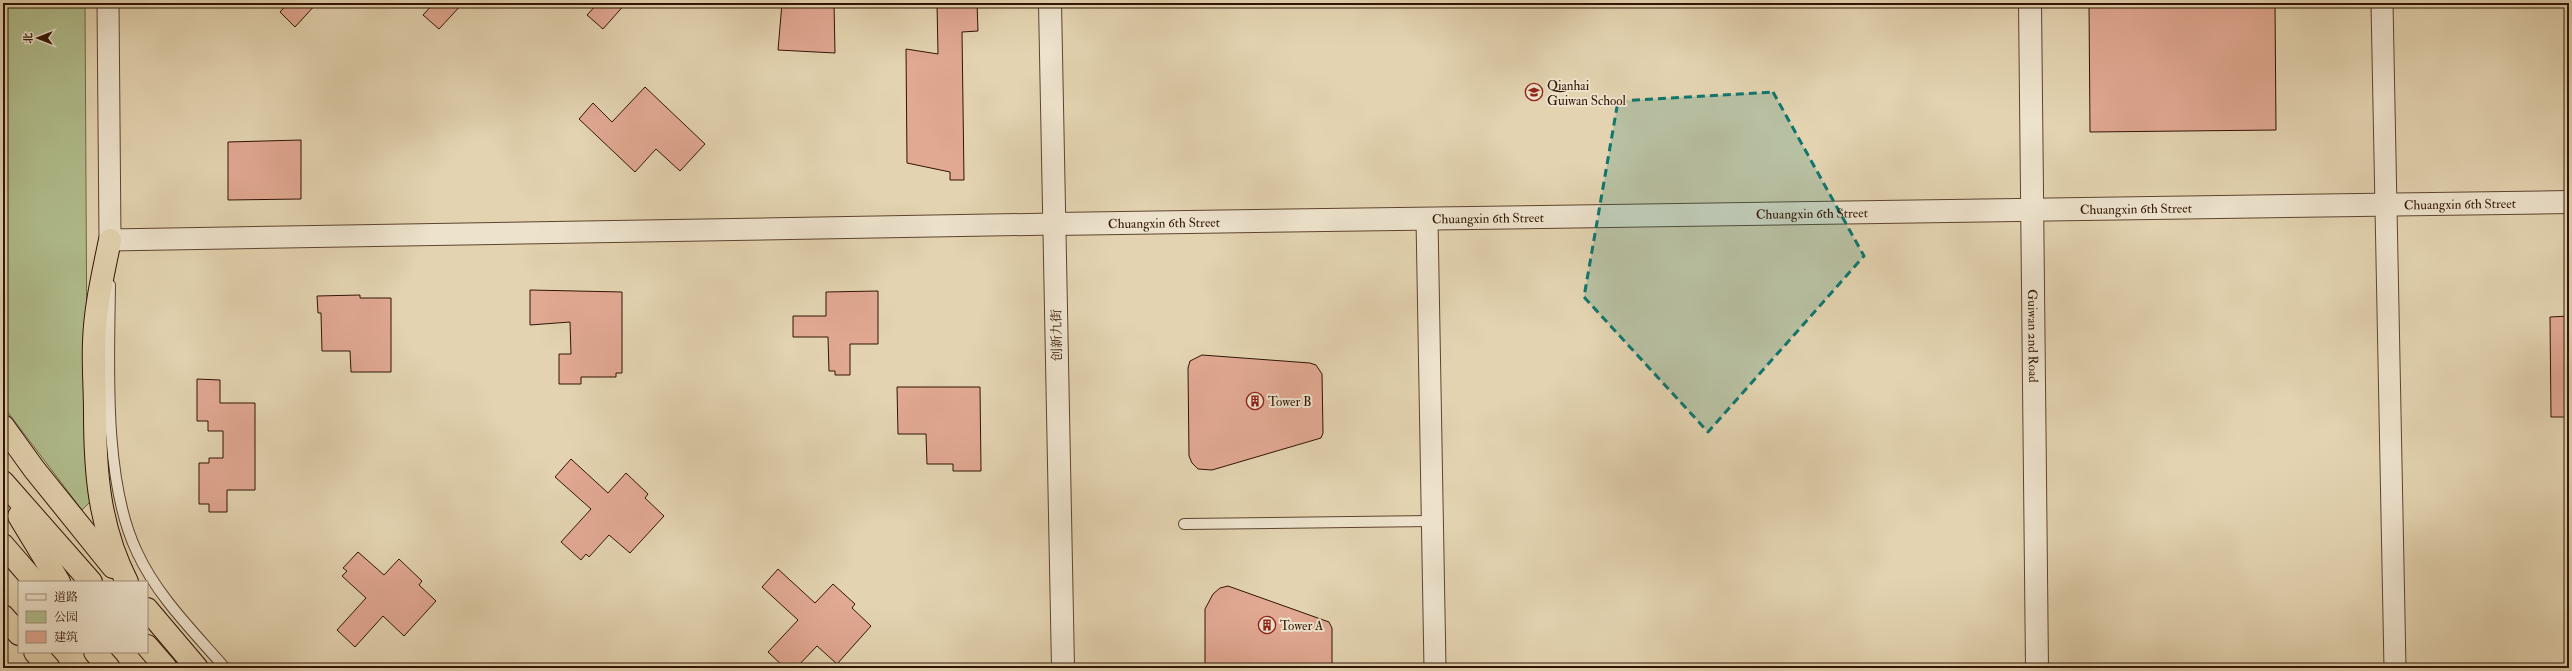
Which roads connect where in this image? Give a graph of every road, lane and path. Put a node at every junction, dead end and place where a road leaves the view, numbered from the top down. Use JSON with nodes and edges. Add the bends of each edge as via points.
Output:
{"nodes":[{"id":1,"x":108,"y":3,"type":"edge"},
{"id":2,"x":1050,"y":3,"type":"edge"},
{"id":3,"x":2030,"y":3,"type":"edge"},
{"id":4,"x":2382,"y":3,"type":"edge"},
{"id":5,"x":2033,"y":202,"type":"junction"},
{"id":6,"x":2569,"y":202,"type":"edge"},
{"id":7,"x":2386,"y":205,"type":"junction"},
{"id":8,"x":1427,"y":219,"type":"junction"},
{"id":9,"x":1054,"y":224,"type":"junction"},
{"id":10,"x":110,"y":240,"type":"junction"},
{"id":11,"x":3,"y":426,"type":"edge"},
{"id":12,"x":3,"y":482,"type":"edge"},
{"id":13,"x":3,"y":490,"type":"edge"},
{"id":14,"x":1432,"y":521,"type":"junction"},
{"id":15,"x":1184,"y":524,"type":"dead end"},
{"id":16,"x":3,"y":546,"type":"edge"},
{"id":17,"x":34,"y":581,"type":"edge"},
{"id":18,"x":58,"y":581,"type":"edge"},
{"id":19,"x":90,"y":581,"type":"edge"},
{"id":20,"x":125,"y":581,"type":"edge"},
{"id":21,"x":126,"y":581,"type":"edge"},
{"id":22,"x":148,"y":610,"type":"edge"},
{"id":23,"x":3,"y":616,"type":"edge"},
{"id":24,"x":18,"y":633,"type":"edge"},
{"id":25,"x":148,"y":647,"type":"edge"},
{"id":26,"x":36,"y":653,"type":"edge"},
{"id":27,"x":97,"y":653,"type":"edge"},
{"id":28,"x":102,"y":653,"type":"edge"},
{"id":29,"x":49,"y":668,"type":"edge"},
{"id":30,"x":110,"y":668,"type":"edge"},
{"id":31,"x":166,"y":668,"type":"edge"},
{"id":32,"x":197,"y":668,"type":"edge"},
{"id":33,"x":225,"y":668,"type":"edge"},
{"id":34,"x":1063,"y":668,"type":"edge"},
{"id":35,"x":1435,"y":668,"type":"edge"},
{"id":36,"x":2037,"y":668,"type":"edge"},
{"id":37,"x":2395,"y":668,"type":"edge"}],
"edges":[{"from":1,"to":10,"type":"street"},
{"from":2,"to":9,"type":"street","name":"创新九街"},
{"from":3,"to":5,"type":"street","name":"Guiwan 2nd Road"},
{"from":4,"to":7,"type":"street"},
{"from":5,"to":7,"type":"street","name":"Chuangxin 6th Street"},
{"from":5,"to":8,"type":"street","name":"Chuangxin 6th Street"},
{"from":5,"to":36,"type":"street","name":"Guiwan 2nd Road"},
{"from":6,"to":7,"type":"street","name":"Chuangxin 6th Street"},
{"from":7,"to":37,"type":"street"},
{"from":8,"to":9,"type":"street","name":"Chuangxin 6th Street"},
{"from":8,"to":14,"type":"street"},
{"from":9,"to":10,"type":"street"},
{"from":9,"to":34,"type":"street","name":"创新九街"},
{"from":10,"to":21,"type":"highway","via":[[99,293],[94,341],[95,459],[98,497],[105,528]]},
{"from":10,"to":33,"type":"lane","via":[[113,446],[124,520],[137,553],[158,590]]},
{"from":11,"to":20,"type":"highway","via":[[75,521]]},
{"from":12,"to":19,"type":"highway"},
{"from":13,"to":18,"type":"highway"},
{"from":14,"to":15,"type":"lane"},
{"from":14,"to":35,"type":"street"},
{"from":16,"to":17,"type":"highway"},
{"from":22,"to":32,"type":"highway"},
{"from":23,"to":24,"type":"highway"},
{"from":25,"to":31,"type":"highway"},
{"from":26,"to":29,"type":"highway"},
{"from":27,"to":30,"type":"highway"},
{"from":28,"to":30,"type":"highway"}]}
